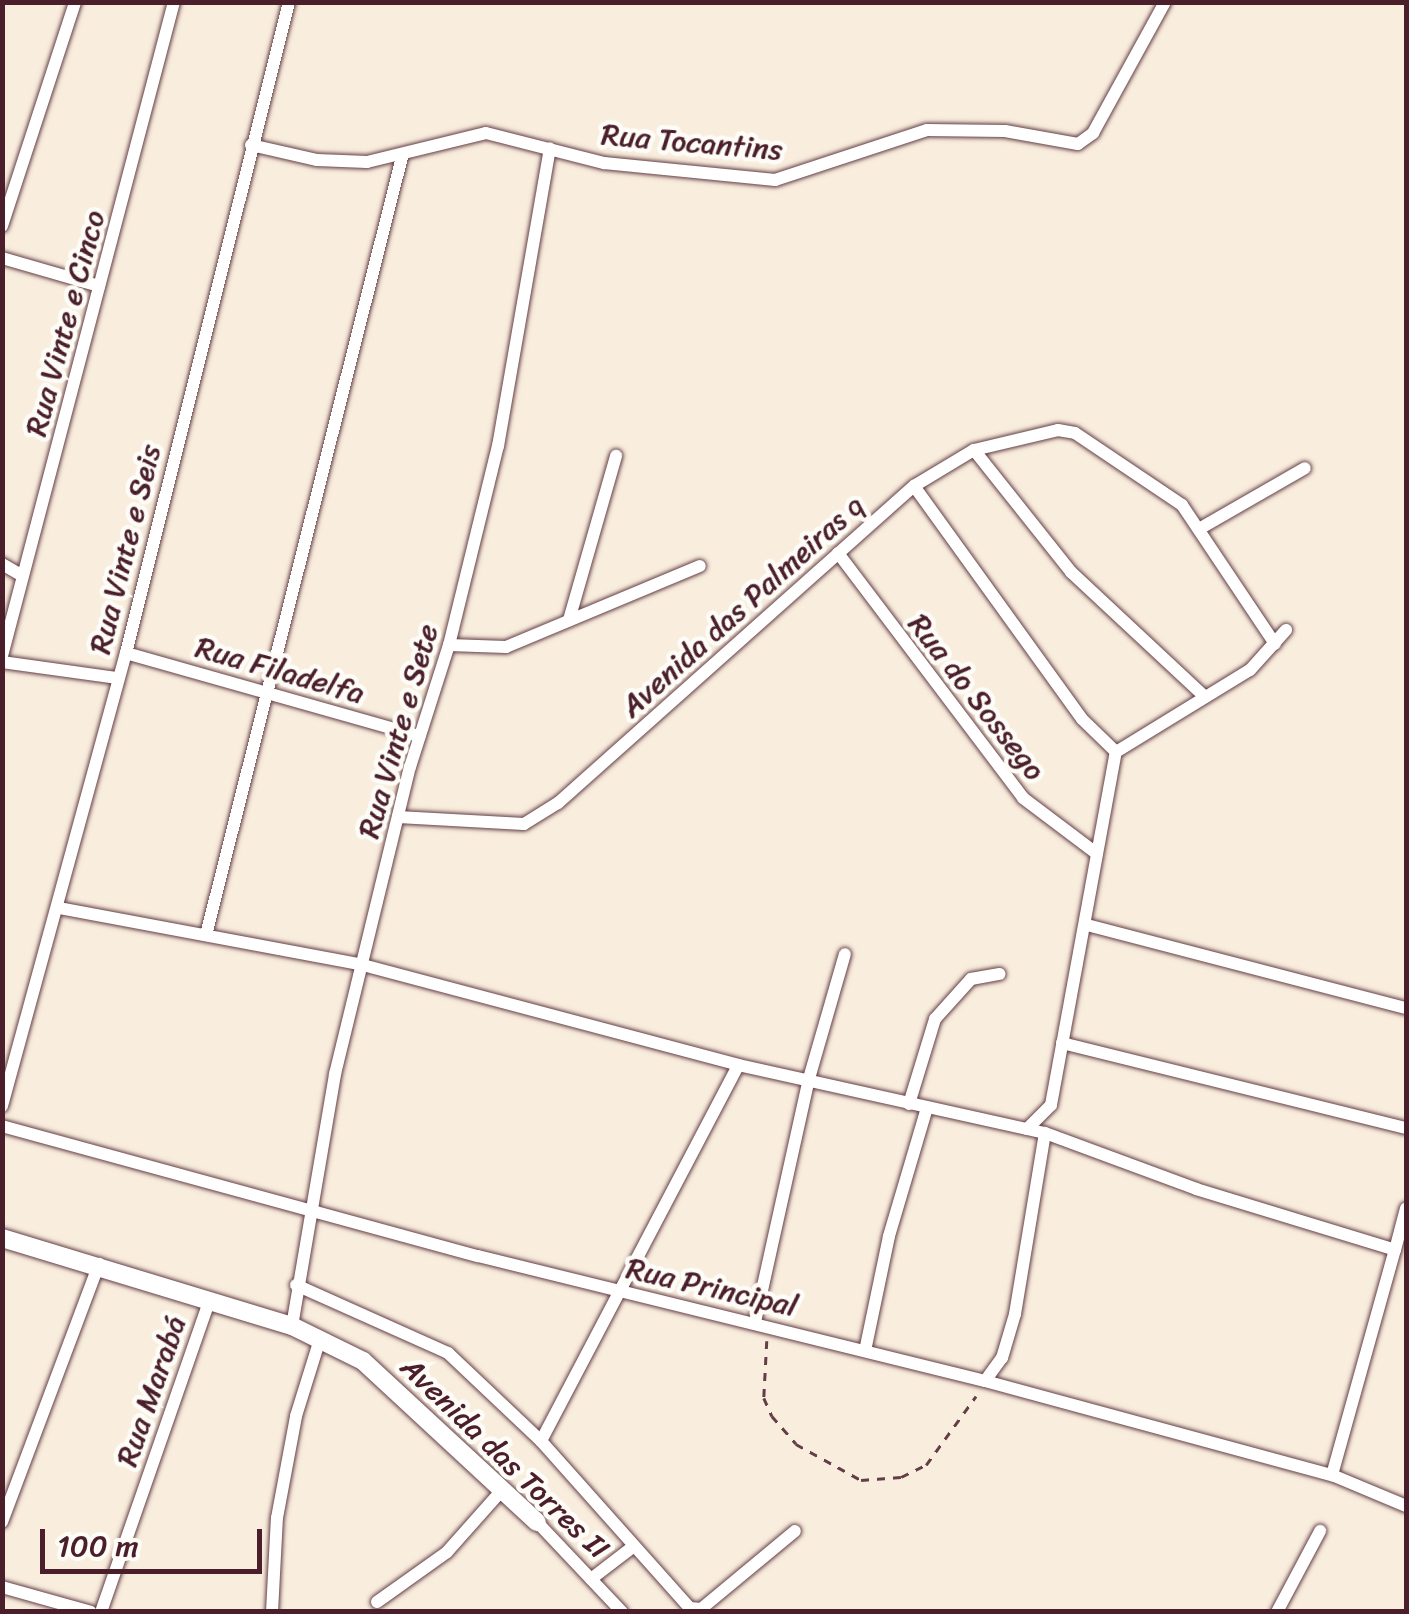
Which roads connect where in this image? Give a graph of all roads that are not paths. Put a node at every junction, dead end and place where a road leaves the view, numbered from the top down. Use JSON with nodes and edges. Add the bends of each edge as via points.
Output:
{"nodes":[{"id":1,"x":75,"y":2,"type":"edge"},
{"id":2,"x":174,"y":2,"type":"edge"},
{"id":3,"x":289,"y":2,"type":"edge"},
{"id":4,"x":1165,"y":2,"type":"edge"},
{"id":5,"x":251,"y":145,"type":"junction"},
{"id":6,"x":550,"y":148,"type":"junction"},
{"id":7,"x":402,"y":157,"type":"junction"},
{"id":8,"x":2,"y":226,"type":"edge"},
{"id":9,"x":2,"y":258,"type":"edge"},
{"id":10,"x":99,"y":286,"type":"junction"},
{"id":11,"x":974,"y":450,"type":"junction"},
{"id":12,"x":616,"y":456,"type":"dead end"},
{"id":13,"x":1305,"y":468,"type":"dead end"},
{"id":14,"x":914,"y":486,"type":"junction"},
{"id":15,"x":1200,"y":529,"type":"junction"},
{"id":16,"x":838,"y":553,"type":"junction"},
{"id":17,"x":2,"y":564,"type":"edge"},
{"id":18,"x":700,"y":566,"type":"dead end"},
{"id":19,"x":21,"y":574,"type":"junction"},
{"id":20,"x":568,"y":620,"type":"junction"},
{"id":21,"x":1286,"y":630,"type":"dead end"},
{"id":22,"x":1275,"y":644,"type":"junction"},
{"id":23,"x":450,"y":645,"type":"junction"},
{"id":24,"x":126,"y":653,"type":"junction"},
{"id":25,"x":2,"y":659,"type":"edge"},
{"id":26,"x":118,"y":678,"type":"junction"},
{"id":27,"x":269,"y":692,"type":"junction"},
{"id":28,"x":1204,"y":696,"type":"junction"},
{"id":29,"x":420,"y":736,"type":"junction"},
{"id":30,"x":1116,"y":752,"type":"junction"},
{"id":31,"x":398,"y":818,"type":"junction"},
{"id":32,"x":1096,"y":853,"type":"junction"},
{"id":33,"x":58,"y":908,"type":"junction"},
{"id":34,"x":1087,"y":925,"type":"junction"},
{"id":35,"x":206,"y":935,"type":"junction"},
{"id":36,"x":845,"y":954,"type":"dead end"},
{"id":37,"x":362,"y":965,"type":"junction"},
{"id":38,"x":1000,"y":974,"type":"dead end"},
{"id":39,"x":1406,"y":1008,"type":"edge"},
{"id":40,"x":1062,"y":1043,"type":"junction"},
{"id":41,"x":7,"y":1052,"type":"edge"},
{"id":42,"x":738,"y":1065,"type":"junction"},
{"id":43,"x":808,"y":1082,"type":"junction"},
{"id":44,"x":909,"y":1104,"type":"junction"},
{"id":45,"x":2,"y":1106,"type":"edge"},
{"id":46,"x":927,"y":1108,"type":"junction"},
{"id":47,"x":2,"y":1126,"type":"edge"},
{"id":48,"x":1406,"y":1128,"type":"edge"},
{"id":49,"x":1027,"y":1129,"type":"junction"},
{"id":50,"x":1045,"y":1133,"type":"junction"},
{"id":51,"x":308,"y":1204,"type":"junction"},
{"id":52,"x":1406,"y":1208,"type":"edge"},
{"id":53,"x":2,"y":1238,"type":"edge"},
{"id":54,"x":1395,"y":1250,"type":"junction"},
{"id":55,"x":99,"y":1264,"type":"junction"},
{"id":56,"x":296,"y":1285,"type":"junction"},
{"id":57,"x":618,"y":1291,"type":"junction"},
{"id":58,"x":210,"y":1301,"type":"junction"},
{"id":59,"x":761,"y":1323,"type":"junction"},
{"id":60,"x":292,"y":1326,"type":"junction"},
{"id":61,"x":320,"y":1339,"type":"junction"},
{"id":62,"x":865,"y":1351,"type":"junction"},
{"id":63,"x":986,"y":1381,"type":"junction"},
{"id":64,"x":541,"y":1442,"type":"junction"},
{"id":65,"x":1332,"y":1475,"type":"junction"},
{"id":66,"x":503,"y":1489,"type":"junction"},
{"id":67,"x":1406,"y":1506,"type":"edge"},
{"id":68,"x":2,"y":1522,"type":"edge"},
{"id":69,"x":537,"y":1522,"type":"joint"},
{"id":70,"x":795,"y":1530,"type":"dead end"},
{"id":71,"x":1320,"y":1530,"type":"dead end"},
{"id":72,"x":634,"y":1546,"type":"junction"},
{"id":73,"x":591,"y":1579,"type":"junction"},
{"id":74,"x":2,"y":1587,"type":"edge"},
{"id":75,"x":377,"y":1602,"type":"dead end"},
{"id":76,"x":91,"y":1612,"type":"edge"},
{"id":77,"x":101,"y":1612,"type":"edge"},
{"id":78,"x":272,"y":1612,"type":"edge"},
{"id":79,"x":622,"y":1612,"type":"edge"},
{"id":80,"x":1277,"y":1612,"type":"edge"}],
"edges":[{"from":1,"to":8,"type":"street"},
{"from":2,"to":10,"type":"street","name":"Rua Vinte e Cinco"},
{"from":3,"to":5,"type":"street","name":"Rua Vinte e Seis"},
{"from":4,"to":6,"type":"street","name":"Rua Tocantins","via":[[1084,143],[1005,131],[927,130],[775,180],[604,162]]},
{"from":5,"to":7,"type":"street","name":"Rua Tocantins","via":[[317,160]]},
{"from":5,"to":24,"type":"street","name":"Rua Vinte e Seis"},
{"from":6,"to":7,"type":"street","name":"Rua Tocantins","via":[[471,134]]},
{"from":6,"to":23,"type":"street","name":"Rua Vinte e Sete","via":[[498,446]]},
{"from":7,"to":27,"type":"street"},
{"from":9,"to":10,"type":"street"},
{"from":10,"to":19,"type":"street","name":"Rua Vinte e Cinco"},
{"from":11,"to":14,"type":"street","name":"Avenida das Palmeiras q"},
{"from":11,"to":15,"type":"street","name":"Avenida das Palmeiras q","via":[[1065,429],[1165,491]]},
{"from":11,"to":28,"type":"street","via":[[1071,572]]},
{"from":12,"to":20,"type":"street"},
{"from":13,"to":15,"type":"street"},
{"from":14,"to":16,"type":"street","name":"Avenida das Palmeiras q"},
{"from":14,"to":30,"type":"street","via":[[1082,719]]},
{"from":15,"to":22,"type":"street","name":"Avenida das Palmeiras q"},
{"from":16,"to":31,"type":"street","name":"Avenida das Palmeiras q","via":[[536,817],[514,826]]},
{"from":16,"to":32,"type":"street","name":"Rua do Sossego","via":[[1023,798]]},
{"from":17,"to":19,"type":"street"},
{"from":18,"to":20,"type":"street"},
{"from":19,"to":25,"type":"street","name":"Rua Vinte e Cinco"},
{"from":20,"to":23,"type":"street","via":[[495,650]]},
{"from":21,"to":22,"type":"street"},
{"from":22,"to":28,"type":"street","via":[[1250,670]]},
{"from":23,"to":29,"type":"street","name":"Rua Vinte e Sete"},
{"from":24,"to":26,"type":"street","name":"Rua Vinte e Seis"},
{"from":24,"to":27,"type":"street","name":"Rua Filadelfa"},
{"from":25,"to":26,"type":"street"},
{"from":26,"to":33,"type":"street","name":"Rua Vinte e Seis"},
{"from":27,"to":29,"type":"street","name":"Rua Filadelfa"},
{"from":27,"to":35,"type":"street"},
{"from":28,"to":30,"type":"street"},
{"from":29,"to":31,"type":"street","name":"Rua Vinte e Sete"},
{"from":30,"to":32,"type":"street"},
{"from":31,"to":37,"type":"street","name":"Rua Vinte e Sete"},
{"from":32,"to":34,"type":"street"},
{"from":33,"to":35,"type":"street"},
{"from":33,"to":41,"type":"street","name":"Rua Vinte e Seis"},
{"from":34,"to":39,"type":"street"},
{"from":34,"to":40,"type":"street"},
{"from":35,"to":37,"type":"street"},
{"from":36,"to":43,"type":"street"},
{"from":37,"to":42,"type":"street"},
{"from":37,"to":51,"type":"street","name":"Rua Vinte e Sete"},
{"from":38,"to":44,"type":"street","via":[[971,979],[935,1019]]},
{"from":40,"to":48,"type":"street"},
{"from":40,"to":49,"type":"street","via":[[1050,1105]]},
{"from":41,"to":45,"type":"street","name":"Rua Vinte e Seis"},
{"from":42,"to":43,"type":"street"},
{"from":42,"to":57,"type":"street"},
{"from":43,"to":44,"type":"street"},
{"from":43,"to":59,"type":"street"},
{"from":44,"to":46,"type":"street"},
{"from":46,"to":49,"type":"street"},
{"from":46,"to":62,"type":"street","via":[[889,1236]]},
{"from":47,"to":51,"type":"street","name":"Rua Principal"},
{"from":49,"to":50,"type":"street"},
{"from":50,"to":54,"type":"street","via":[[1196,1189]]},
{"from":50,"to":63,"type":"street","via":[[1015,1314],[1002,1358]]},
{"from":51,"to":56,"type":"street","name":"Rua Vinte e Sete"},
{"from":51,"to":57,"type":"street","name":"Rua Principal"},
{"from":52,"to":54,"type":"street"},
{"from":53,"to":55,"type":"street","name":"Avenida das Torres II"},
{"from":54,"to":65,"type":"street"},
{"from":55,"to":58,"type":"street","name":"Avenida das Torres II"},
{"from":55,"to":68,"type":"street"},
{"from":56,"to":60,"type":"street","name":"Rua Vinte e Sete"},
{"from":56,"to":64,"type":"street","via":[[427,1338]]},
{"from":57,"to":59,"type":"street","name":"Rua Principal"},
{"from":57,"to":64,"type":"street"},
{"from":58,"to":60,"type":"street","name":"Avenida das Torres II"},
{"from":58,"to":77,"type":"street","name":"Rua Marabá"},
{"from":59,"to":62,"type":"street","name":"Rua Principal"},
{"from":60,"to":61,"type":"street","name":"Avenida das Torres II"},
{"from":61,"to":66,"type":"street","name":"Avenida das Torres II","via":[[391,1381]]},
{"from":61,"to":78,"type":"street","via":[[276,1518]]},
{"from":62,"to":63,"type":"street","name":"Rua Principal"},
{"from":63,"to":65,"type":"street","name":"Rua Principal"},
{"from":64,"to":72,"type":"street"},
{"from":65,"to":67,"type":"street","name":"Rua Principal"},
{"from":66,"to":69,"type":"street","name":"Avenida das Torres II"},
{"from":66,"to":75,"type":"street","via":[[448,1552]]},
{"from":69,"to":73,"type":"street","name":"Avenida das Torres II"},
{"from":70,"to":72,"type":"street","via":[[700,1610],[687,1605]]},
{"from":71,"to":80,"type":"street"},
{"from":72,"to":73,"type":"street"},
{"from":73,"to":79,"type":"street","name":"Avenida das Torres II"},
{"from":74,"to":76,"type":"street"}]}
